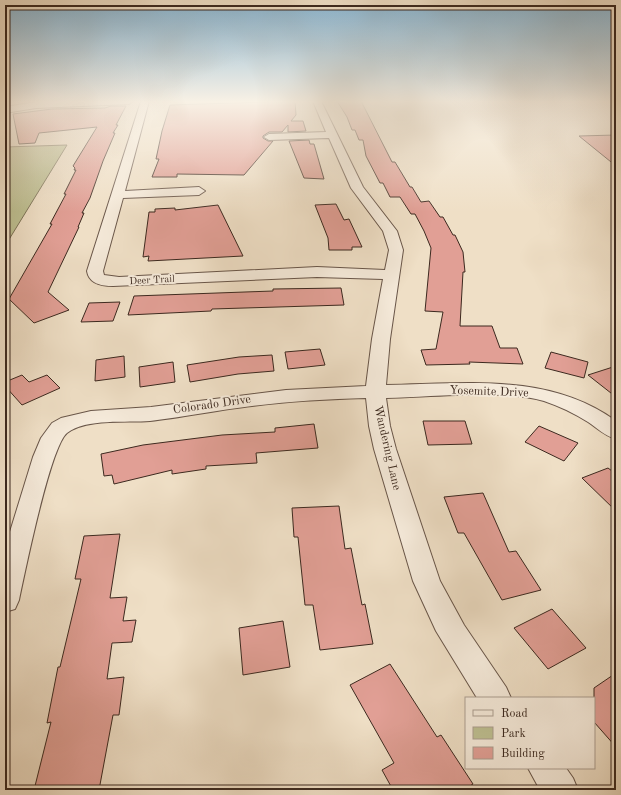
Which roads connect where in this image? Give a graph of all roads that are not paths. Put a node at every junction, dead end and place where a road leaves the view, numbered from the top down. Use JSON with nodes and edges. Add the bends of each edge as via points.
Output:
{"nodes":[{"id":1,"x":133,"y":138,"type":"edge"},
{"id":2,"x":334,"y":138,"type":"edge"},
{"id":3,"x":199,"y":191,"type":"dead end"},
{"id":4,"x":117,"y":195,"type":"junction"},
{"id":5,"x":392,"y":274,"type":"junction"},
{"id":6,"x":376,"y":392,"type":"junction"},
{"id":7,"x":616,"y":432,"type":"edge"},
{"id":8,"x":5,"y":600,"type":"edge"},
{"id":9,"x":494,"y":697,"type":"edge"},
{"id":10,"x":545,"y":769,"type":"edge"},
{"id":11,"x":561,"y":790,"type":"edge"}],
"edges":[{"from":1,"to":4,"type":"street","name":"Deer Trail"},
{"from":2,"to":5,"type":"street","name":"Wandering Lane","via":[[362,196],[390,231],[396,250]]},
{"from":3,"to":4,"type":"street"},
{"from":4,"to":5,"type":"street","name":"Deer Trail","via":[[95,271],[98,279],[128,281],[317,272]]},
{"from":5,"to":6,"type":"street","name":"Wandering Lane"},
{"from":6,"to":7,"type":"street","name":"Yosemite Drive","via":[[529,392],[563,401],[597,417]]},
{"from":6,"to":8,"type":"street","name":"Colorado Drive","via":[[269,398],[150,414],[81,419],[67,423],[57,430],[42,459]]},
{"from":6,"to":9,"type":"street","name":"Wandering Lane","via":[[377,411],[389,461],[418,558],[432,595],[453,635]]},
{"from":10,"to":11,"type":"street"}]}
